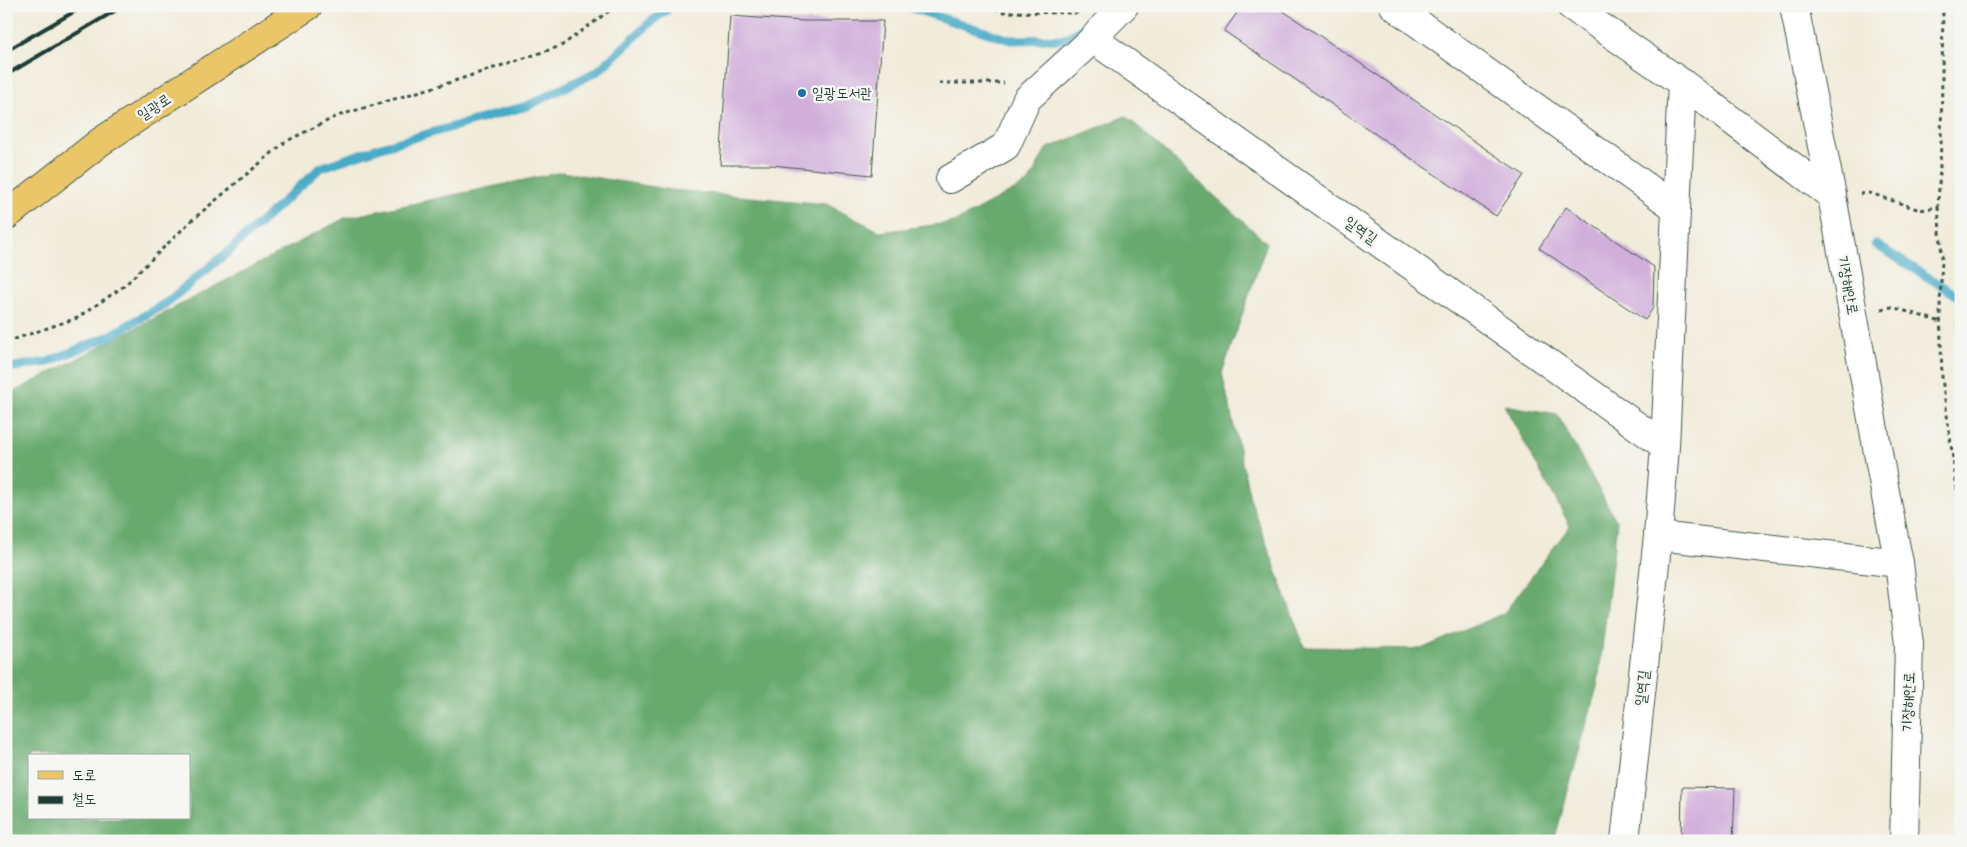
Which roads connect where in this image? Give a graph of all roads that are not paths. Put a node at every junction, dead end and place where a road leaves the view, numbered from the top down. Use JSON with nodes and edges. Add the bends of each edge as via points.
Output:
{"nodes":[{"id":1,"x":308,"y":6,"type":"edge"},
{"id":2,"x":1394,"y":6,"type":"edge"},
{"id":3,"x":1571,"y":6,"type":"edge"},
{"id":4,"x":1794,"y":6,"type":"edge"},
{"id":5,"x":1103,"y":21,"type":"edge"},
{"id":6,"x":1682,"y":83,"type":"junction"},
{"id":7,"x":950,"y":179,"type":"dead end"},
{"id":8,"x":1832,"y":196,"type":"junction"},
{"id":9,"x":1676,"y":208,"type":"junction"},
{"id":10,"x":6,"y":216,"type":"edge"},
{"id":11,"x":1665,"y":446,"type":"junction"},
{"id":12,"x":1658,"y":536,"type":"junction"},
{"id":13,"x":1899,"y":563,"type":"junction"},
{"id":14,"x":1625,"y":841,"type":"edge"},
{"id":15,"x":1904,"y":841,"type":"edge"}],
"edges":[{"from":1,"to":10,"type":"main road","name":"일광로","via":[[100,142]]},
{"from":2,"to":9,"type":"street"},
{"from":3,"to":6,"type":"street"},
{"from":4,"to":8,"type":"street","name":"기장해안로"},
{"from":5,"to":7,"type":"street","via":[[1027,99],[1006,146]]},
{"from":5,"to":11,"type":"street","name":"일역길"},
{"from":6,"to":8,"type":"street"},
{"from":6,"to":9,"type":"street","name":"일역길"},
{"from":8,"to":13,"type":"street","name":"기장해안로"},
{"from":9,"to":11,"type":"street","name":"일역길"},
{"from":11,"to":12,"type":"street","name":"일역길"},
{"from":12,"to":13,"type":"street"},
{"from":12,"to":14,"type":"street","name":"일역길"},
{"from":13,"to":15,"type":"street","name":"기장해안로","via":[[1909,644]]}]}
